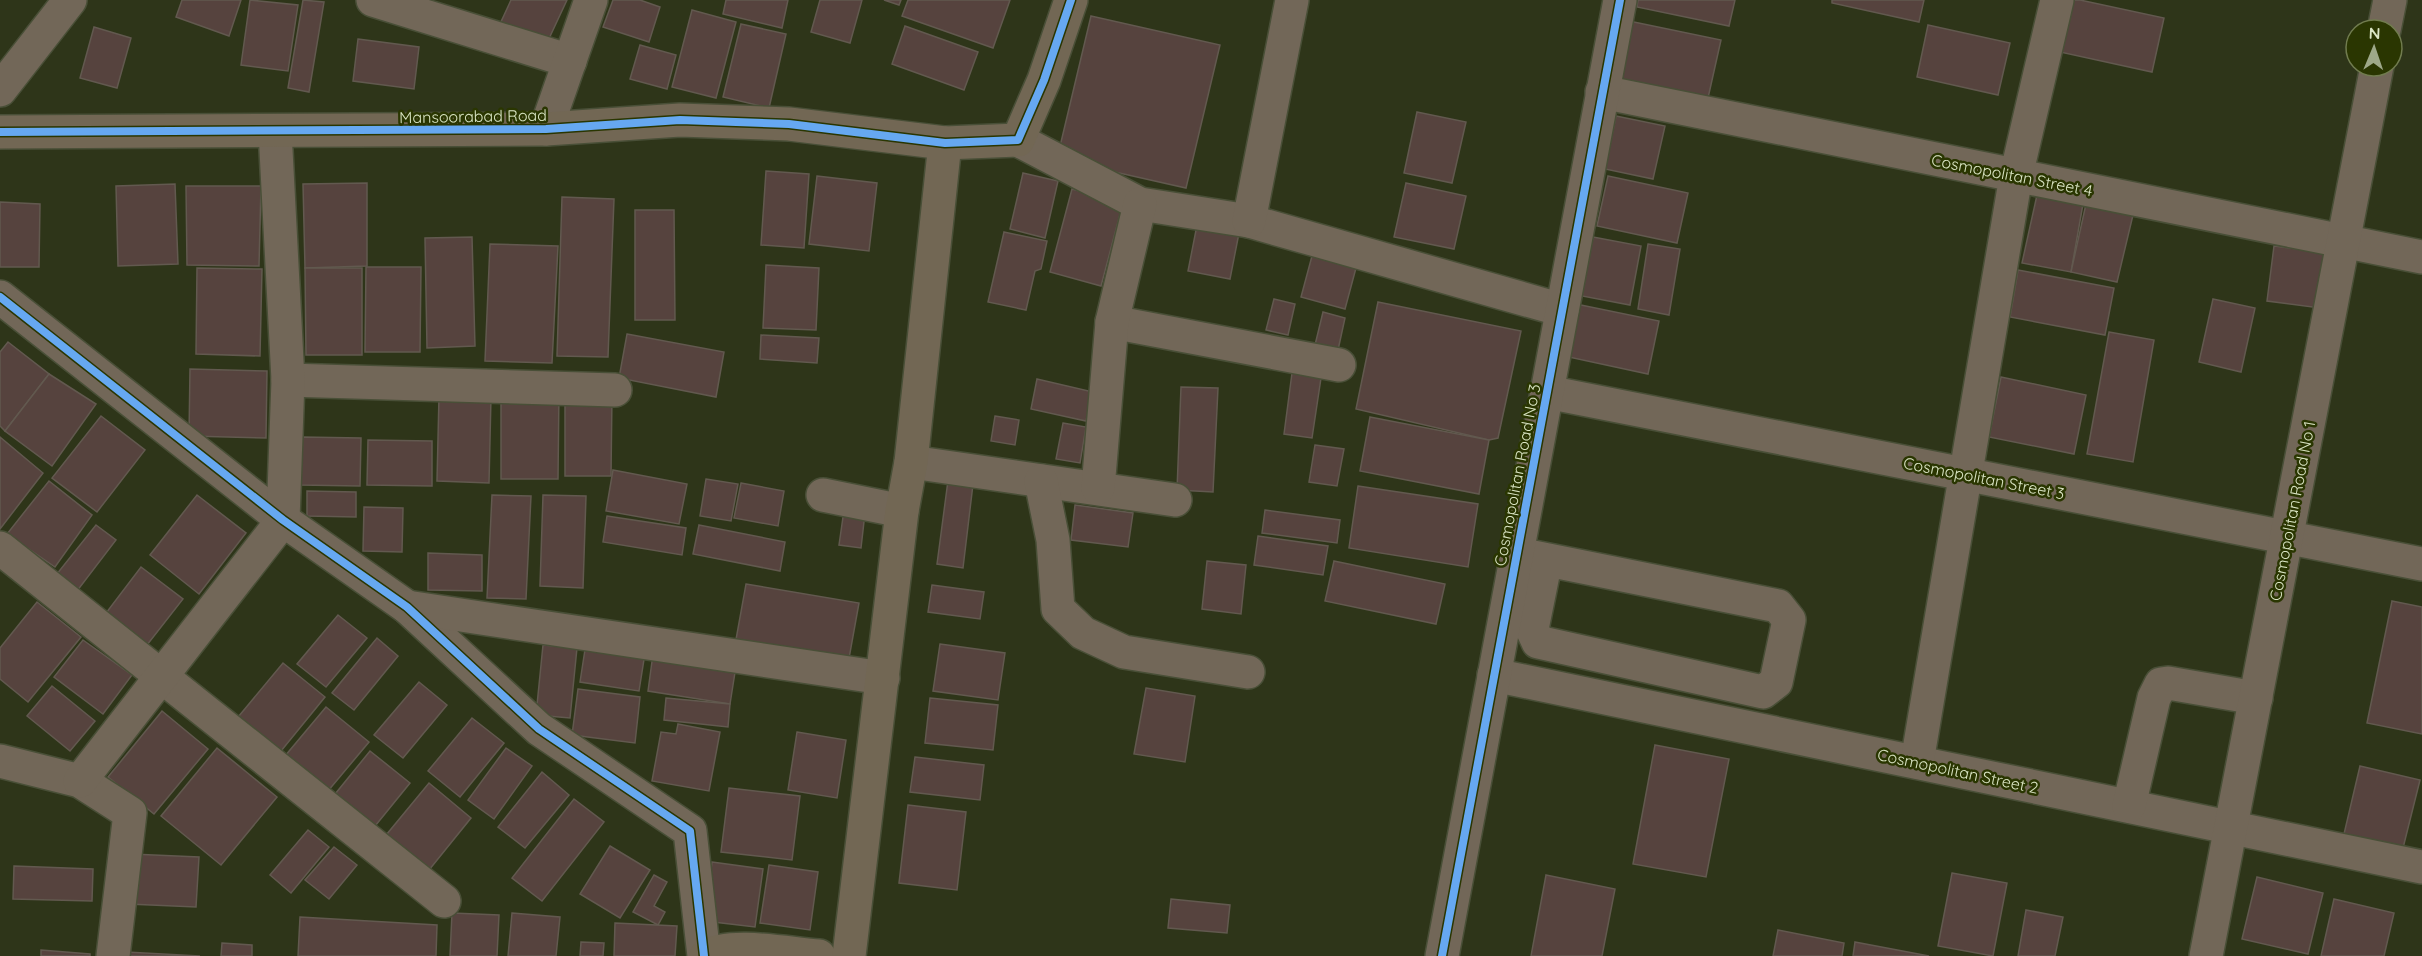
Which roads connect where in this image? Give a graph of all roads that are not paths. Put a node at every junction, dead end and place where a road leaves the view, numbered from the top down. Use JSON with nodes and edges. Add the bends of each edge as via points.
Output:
{"nodes":[{"id":1,"x":70,"y":0,"type":"edge"},
{"id":2,"x":373,"y":0,"type":"edge"},
{"id":3,"x":591,"y":0,"type":"edge"},
{"id":4,"x":1071,"y":0,"type":"edge"},
{"id":5,"x":1292,"y":0,"type":"edge"},
{"id":6,"x":1620,"y":0,"type":"edge"},
{"id":7,"x":2057,"y":0,"type":"edge"},
{"id":8,"x":2390,"y":0,"type":"edge"},
{"id":9,"x":2386,"y":18,"type":"edge"},
{"id":10,"x":570,"y":61,"type":"junction"},
{"id":11,"x":2375,"y":78,"type":"edge"},
{"id":12,"x":0,"y":90,"type":"edge"},
{"id":13,"x":1602,"y":92,"type":"junction"},
{"id":14,"x":546,"y":129,"type":"junction"},
{"id":15,"x":275,"y":131,"type":"junction"},
{"id":16,"x":0,"y":132,"type":"edge"},
{"id":17,"x":1018,"y":140,"type":"junction"},
{"id":18,"x":945,"y":143,"type":"junction"},
{"id":19,"x":2016,"y":176,"type":"junction"},
{"id":20,"x":1140,"y":204,"type":"junction"},
{"id":21,"x":1249,"y":221,"type":"junction"},
{"id":22,"x":2343,"y":242,"type":"junction"},
{"id":23,"x":2422,"y":257,"type":"edge"},
{"id":24,"x":0,"y":297,"type":"edge"},
{"id":25,"x":1562,"y":310,"type":"junction"},
{"id":26,"x":1112,"y":322,"type":"junction"},
{"id":27,"x":1340,"y":365,"type":"dead end"},
{"id":28,"x":288,"y":380,"type":"junction"},
{"id":29,"x":615,"y":390,"type":"dead end"},
{"id":30,"x":1547,"y":392,"type":"junction"},
{"id":31,"x":911,"y":462,"type":"junction"},
{"id":32,"x":1966,"y":475,"type":"junction"},
{"id":33,"x":1041,"y":481,"type":"junction"},
{"id":34,"x":1098,"y":488,"type":"junction"},
{"id":35,"x":823,"y":495,"type":"dead end"},
{"id":36,"x":1175,"y":500,"type":"dead end"},
{"id":37,"x":902,"y":511,"type":"junction"},
{"id":38,"x":283,"y":520,"type":"junction"},
{"id":39,"x":2287,"y":538,"type":"junction"},
{"id":40,"x":0,"y":548,"type":"edge"},
{"id":41,"x":1531,"y":557,"type":"junction"},
{"id":42,"x":2422,"y":564,"type":"edge"},
{"id":43,"x":406,"y":607,"type":"junction"},
{"id":44,"x":1248,"y":672,"type":"dead end"},
{"id":45,"x":161,"y":675,"type":"junction"},
{"id":46,"x":1494,"y":675,"type":"junction"},
{"id":47,"x":883,"y":678,"type":"junction"},
{"id":48,"x":2256,"y":698,"type":"junction"},
{"id":49,"x":0,"y":761,"type":"edge"},
{"id":50,"x":1917,"y":762,"type":"junction"},
{"id":51,"x":80,"y":781,"type":"junction"},
{"id":52,"x":2129,"y":806,"type":"junction"},
{"id":53,"x":2231,"y":827,"type":"junction"},
{"id":54,"x":2422,"y":867,"type":"edge"},
{"id":55,"x":444,"y":900,"type":"dead end"},
{"id":56,"x":113,"y":956,"type":"edge"},
{"id":57,"x":705,"y":956,"type":"edge"},
{"id":58,"x":819,"y":956,"type":"edge"},
{"id":59,"x":849,"y":956,"type":"edge"},
{"id":60,"x":1442,"y":956,"type":"edge"},
{"id":61,"x":2206,"y":956,"type":"edge"}],
"edges":[{"from":1,"to":12,"type":"street"},
{"from":2,"to":10,"type":"street"},
{"from":3,"to":10,"type":"street"},
{"from":4,"to":17,"type":"street","via":[[1044,80]]},
{"from":5,"to":21,"type":"street"},
{"from":6,"to":13,"type":"street","name":"Cosmopolitan Road No 3"},
{"from":7,"to":19,"type":"street"},
{"from":8,"to":9,"type":"street"},
{"from":10,"to":14,"type":"street"},
{"from":11,"to":22,"type":"street","name":"Cosmopolitan Road No 1"},
{"from":13,"to":19,"type":"street","name":"Cosmopolitan Street 4"},
{"from":13,"to":25,"type":"street","name":"Cosmopolitan Road No 3"},
{"from":14,"to":15,"type":"street","name":"Mansoorabad Road"},
{"from":14,"to":18,"type":"street","name":"Mansoorabad Road","via":[[680,120],[789,124]]},
{"from":15,"to":16,"type":"street","name":"Mansoorabad Road"},
{"from":15,"to":28,"type":"street"},
{"from":17,"to":18,"type":"street","name":"Mansoorabad Road"},
{"from":17,"to":20,"type":"street"},
{"from":18,"to":31,"type":"street"},
{"from":19,"to":22,"type":"street","name":"Cosmopolitan Street 4"},
{"from":19,"to":32,"type":"street"},
{"from":20,"to":21,"type":"street"},
{"from":20,"to":26,"type":"street"},
{"from":21,"to":25,"type":"street"},
{"from":22,"to":23,"type":"street","name":"Cosmopolitan Street 4"},
{"from":22,"to":39,"type":"street","name":"Cosmopolitan Road No 1"},
{"from":24,"to":38,"type":"street"},
{"from":25,"to":30,"type":"street","name":"Cosmopolitan Road No 3"},
{"from":26,"to":27,"type":"street"},
{"from":26,"to":34,"type":"street"},
{"from":28,"to":29,"type":"street"},
{"from":28,"to":38,"type":"street"},
{"from":30,"to":32,"type":"street","name":"Cosmopolitan Street 3"},
{"from":30,"to":41,"type":"street","name":"Cosmopolitan Road No 3"},
{"from":31,"to":33,"type":"street"},
{"from":31,"to":37,"type":"street"},
{"from":32,"to":39,"type":"street","name":"Cosmopolitan Street 3"},
{"from":32,"to":50,"type":"street"},
{"from":33,"to":34,"type":"street"},
{"from":33,"to":44,"type":"street","via":[[1053,540],[1058,609],[1083,633],[1124,652]]},
{"from":34,"to":36,"type":"street"},
{"from":35,"to":37,"type":"street"},
{"from":37,"to":47,"type":"street"},
{"from":38,"to":43,"type":"street"},
{"from":38,"to":45,"type":"street"},
{"from":39,"to":42,"type":"street","name":"Cosmopolitan Street 3"},
{"from":39,"to":48,"type":"street","name":"Cosmopolitan Road No 1"},
{"from":40,"to":45,"type":"street"},
{"from":41,"to":41,"type":"street","via":[[1778,606],[1789,620],[1776,681],[1763,692],[1538,642],[1532,629]]},
{"from":41,"to":46,"type":"street","name":"Cosmopolitan Road No 3"},
{"from":43,"to":47,"type":"street"},
{"from":43,"to":57,"type":"street","via":[[539,729],[690,831]]},
{"from":45,"to":51,"type":"street"},
{"from":45,"to":55,"type":"street"},
{"from":46,"to":50,"type":"street","name":"Cosmopolitan Street 2"},
{"from":46,"to":60,"type":"street","name":"Cosmopolitan Road No 3"},
{"from":47,"to":59,"type":"street"},
{"from":48,"to":52,"type":"street","via":[[2161,684],[2154,698]]},
{"from":48,"to":53,"type":"street","name":"Cosmopolitan Road No 1"},
{"from":49,"to":51,"type":"street"},
{"from":50,"to":52,"type":"street","name":"Cosmopolitan Street 2"},
{"from":51,"to":56,"type":"street","via":[[130,813]]},
{"from":52,"to":53,"type":"street","name":"Cosmopolitan Street 2"},
{"from":53,"to":54,"type":"street","name":"Cosmopolitan Street 2"},
{"from":53,"to":61,"type":"street","name":"Cosmopolitan Road No 1"},
{"from":57,"to":58,"type":"street","via":[[733,949]]}]}
